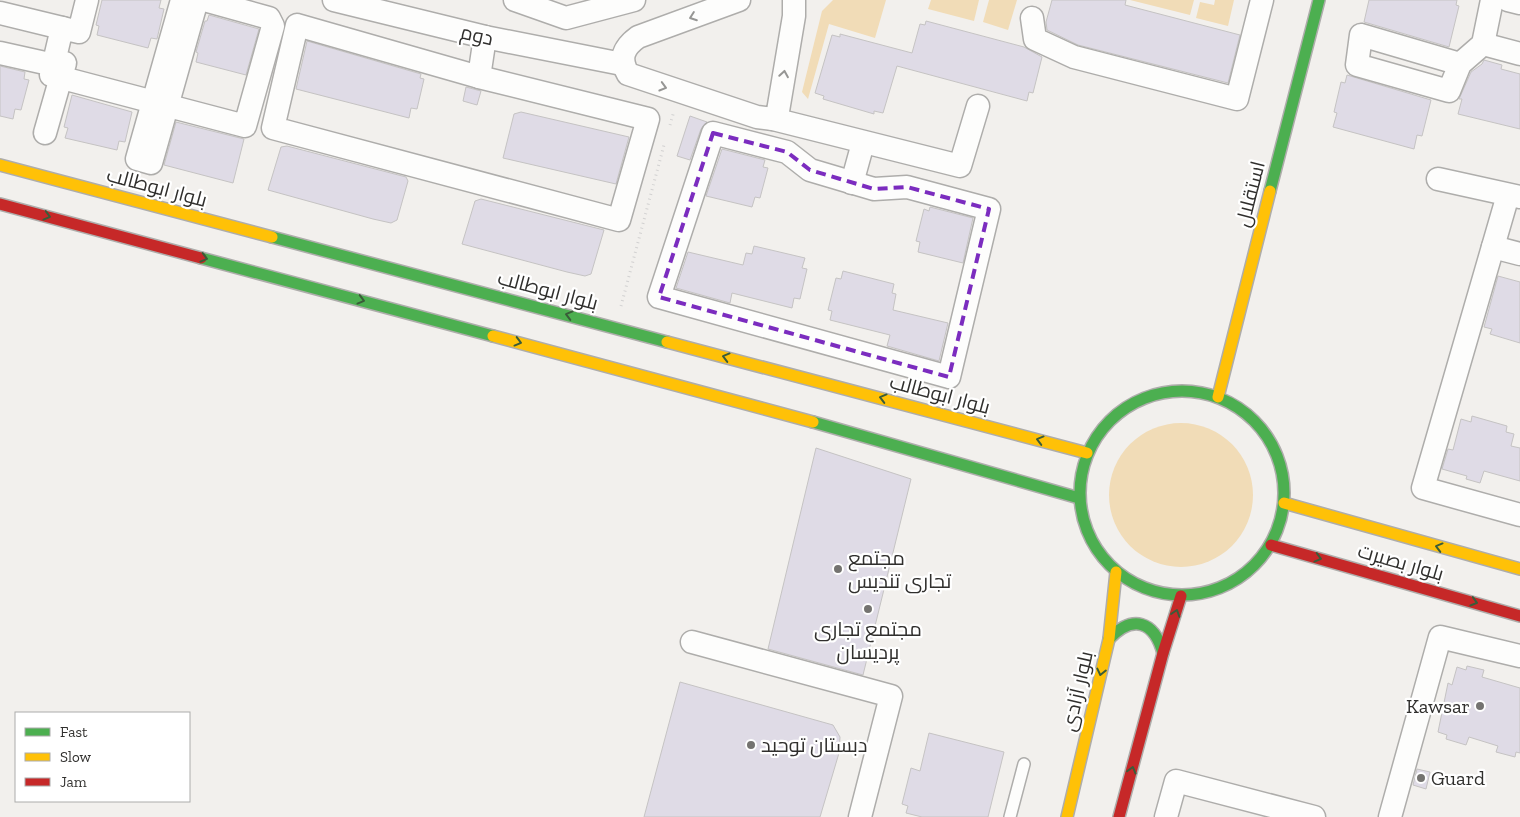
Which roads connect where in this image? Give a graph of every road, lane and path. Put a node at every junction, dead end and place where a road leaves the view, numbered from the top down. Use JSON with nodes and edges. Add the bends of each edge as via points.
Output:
{"nodes":[{"id":1,"x":88,"y":0,"type":"edge"},
{"id":2,"x":182,"y":0,"type":"edge"},
{"id":3,"x":197,"y":0,"type":"edge"},
{"id":4,"x":204,"y":0,"type":"edge"},
{"id":5,"x":334,"y":0,"type":"edge"},
{"id":6,"x":515,"y":0,"type":"edge"},
{"id":7,"x":634,"y":0,"type":"edge"},
{"id":8,"x":739,"y":0,"type":"edge"},
{"id":9,"x":794,"y":0,"type":"edge"},
{"id":10,"x":1262,"y":0,"type":"edge"},
{"id":11,"x":1319,"y":0,"type":"edge"},
{"id":12,"x":1492,"y":0,"type":"edge"},
{"id":13,"x":1508,"y":0,"type":"edge"},
{"id":14,"x":1520,"y":3,"type":"edge"},
{"id":15,"x":0,"y":13,"type":"edge"},
{"id":16,"x":1032,"y":18,"type":"dead end"},
{"id":17,"x":68,"y":29,"type":"junction"},
{"id":18,"x":485,"y":37,"type":"junction"},
{"id":19,"x":1483,"y":44,"type":"junction"},
{"id":20,"x":0,"y":53,"type":"edge"},
{"id":21,"x":1520,"y":54,"type":"edge"},
{"id":22,"x":622,"y":64,"type":"junction"},
{"id":23,"x":1460,"y":64,"type":"dead end"},
{"id":24,"x":57,"y":72,"type":"junction"},
{"id":25,"x":479,"y":77,"type":"junction"},
{"id":26,"x":679,"y":92,"type":"junction"},
{"id":27,"x":160,"y":104,"type":"junction"},
{"id":28,"x":978,"y":106,"type":"dead end"},
{"id":29,"x":772,"y":119,"type":"junction"},
{"id":30,"x":669,"y":129,"type":"dead end"},
{"id":31,"x":45,"y":133,"type":"dead end"},
{"id":32,"x":666,"y":139,"type":"dead end"},
{"id":33,"x":864,"y":143,"type":"junction"},
{"id":34,"x":0,"y":165,"type":"edge"},
{"id":35,"x":1438,"y":180,"type":"dead end"},
{"id":36,"x":852,"y":183,"type":"junction"},
{"id":37,"x":1514,"y":196,"type":"edge"},
{"id":38,"x":0,"y":204,"type":"edge"},
{"id":39,"x":1493,"y":246,"type":"junction"},
{"id":40,"x":1520,"y":254,"type":"edge"},
{"id":41,"x":615,"y":327,"type":"junction"},
{"id":42,"x":1218,"y":397,"type":"junction"},
{"id":43,"x":1087,"y":453,"type":"junction"},
{"id":44,"x":1079,"y":498,"type":"junction"},
{"id":45,"x":1284,"y":503,"type":"junction"},
{"id":46,"x":1520,"y":515,"type":"edge"},
{"id":47,"x":1271,"y":546,"type":"junction"},
{"id":48,"x":1520,"y":569,"type":"edge"},
{"id":49,"x":1116,"y":572,"type":"junction"},
{"id":50,"x":1181,"y":596,"type":"junction"},
{"id":51,"x":1520,"y":616,"type":"edge"},
{"id":52,"x":1109,"y":639,"type":"junction"},
{"id":53,"x":692,"y":642,"type":"dead end"},
{"id":54,"x":1163,"y":653,"type":"junction"},
{"id":55,"x":1520,"y":656,"type":"edge"},
{"id":56,"x":1024,"y":764,"type":"dead end"},
{"id":57,"x":860,"y":817,"type":"edge"},
{"id":58,"x":1010,"y":817,"type":"edge"},
{"id":59,"x":1067,"y":817,"type":"edge"},
{"id":60,"x":1119,"y":817,"type":"edge"},
{"id":61,"x":1166,"y":817,"type":"edge"},
{"id":62,"x":1314,"y":817,"type":"edge"},
{"id":63,"x":1390,"y":817,"type":"edge"}],
"edges":[{"from":1,"to":17,"type":"street","via":[[79,32]]},
{"from":2,"to":27,"type":"street"},
{"from":3,"to":27,"type":"street"},
{"from":4,"to":27,"type":"street","via":[[270,18],[273,26],[245,126]]},
{"from":5,"to":18,"type":"street","name":"دوم"},
{"from":6,"to":7,"type":"street","via":[[566,18]]},
{"from":8,"to":22,"type":"street","one_way":true,"via":[[638,37],[622,55]]},
{"from":29,"to":9,"type":"street","one_way":true,"via":[[778,111]]},
{"from":10,"to":16,"type":"street","via":[[1237,99],[1074,57],[1035,40]]},
{"from":11,"to":42,"type":"main road","name":"استقلال"},
{"from":12,"to":19,"type":"street"},
{"from":13,"to":14,"type":"street"},
{"from":15,"to":17,"type":"street"},
{"from":17,"to":24,"type":"street"},
{"from":18,"to":22,"type":"street","name":"دوم"},
{"from":18,"to":25,"type":"street"},
{"from":19,"to":21,"type":"street"},
{"from":19,"to":23,"type":"street"},
{"from":20,"to":24,"type":"street"},
{"from":22,"to":26,"type":"street","one_way":true,"via":[[628,74]]},
{"from":24,"to":27,"type":"street"},
{"from":24,"to":31,"type":"street"},
{"from":25,"to":25,"type":"street","via":[[648,119],[619,220],[273,128],[297,25]]},
{"from":26,"to":29,"type":"street"},
{"from":26,"to":30,"type":"path"},
{"from":28,"to":33,"type":"street","via":[[960,166]]},
{"from":29,"to":33,"type":"street"},
{"from":32,"to":41,"type":"path"},
{"from":33,"to":36,"type":"street"},
{"from":41,"to":34,"type":"main road","name":"بلوار ابوطالب","one_way":true},
{"from":35,"to":37,"type":"street"},
{"from":36,"to":36,"type":"street","via":[[810,170],[788,152],[713,133],[659,297],[949,377],[989,209],[907,186],[874,189]]},
{"from":37,"to":39,"type":"street"},
{"from":38,"to":44,"type":"main road","one_way":true,"via":[[796,417]]},
{"from":39,"to":40,"type":"street"},
{"from":39,"to":46,"type":"street","via":[[1423,488]]},
{"from":43,"to":41,"type":"main road","name":"بلوار ابوطالب","one_way":true},
{"from":42,"to":43,"type":"main road","via":[[1187,391],[1156,394],[1127,406],[1103,426]]},
{"from":42,"to":45,"type":"main road","via":[[1242,410],[1261,428],[1276,451],[1283,476]]},
{"from":43,"to":44,"type":"main road"},
{"from":44,"to":49,"type":"main road","via":[[1088,534],[1097,551]]},
{"from":45,"to":47,"type":"main road","via":[[1280,525]]},
{"from":48,"to":45,"type":"main road","name":"بلوار بصیرت","one_way":true},
{"from":47,"to":50,"type":"main road","via":[[1254,567],[1233,583],[1208,593]]},
{"from":47,"to":51,"type":"main road","name":"بلوار بصیرت","one_way":true},
{"from":49,"to":50,"type":"main road","via":[[1146,590]]},
{"from":49,"to":52,"type":"main road","name":"بلوار آزادی"},
{"from":54,"to":50,"type":"main road","one_way":true},
{"from":52,"to":54,"type":"main road","via":[[1128,623],[1141,624],[1153,630],[1161,640]]},
{"from":52,"to":59,"type":"main road","name":"بلوار آزادی","one_way":true},
{"from":53,"to":57,"type":"street","via":[[891,696]]},
{"from":60,"to":54,"type":"main road","one_way":true},
{"from":55,"to":63,"type":"street","via":[[1440,637]]},
{"from":56,"to":58,"type":"lane"},
{"from":61,"to":62,"type":"street","via":[[1176,781]]}]}
